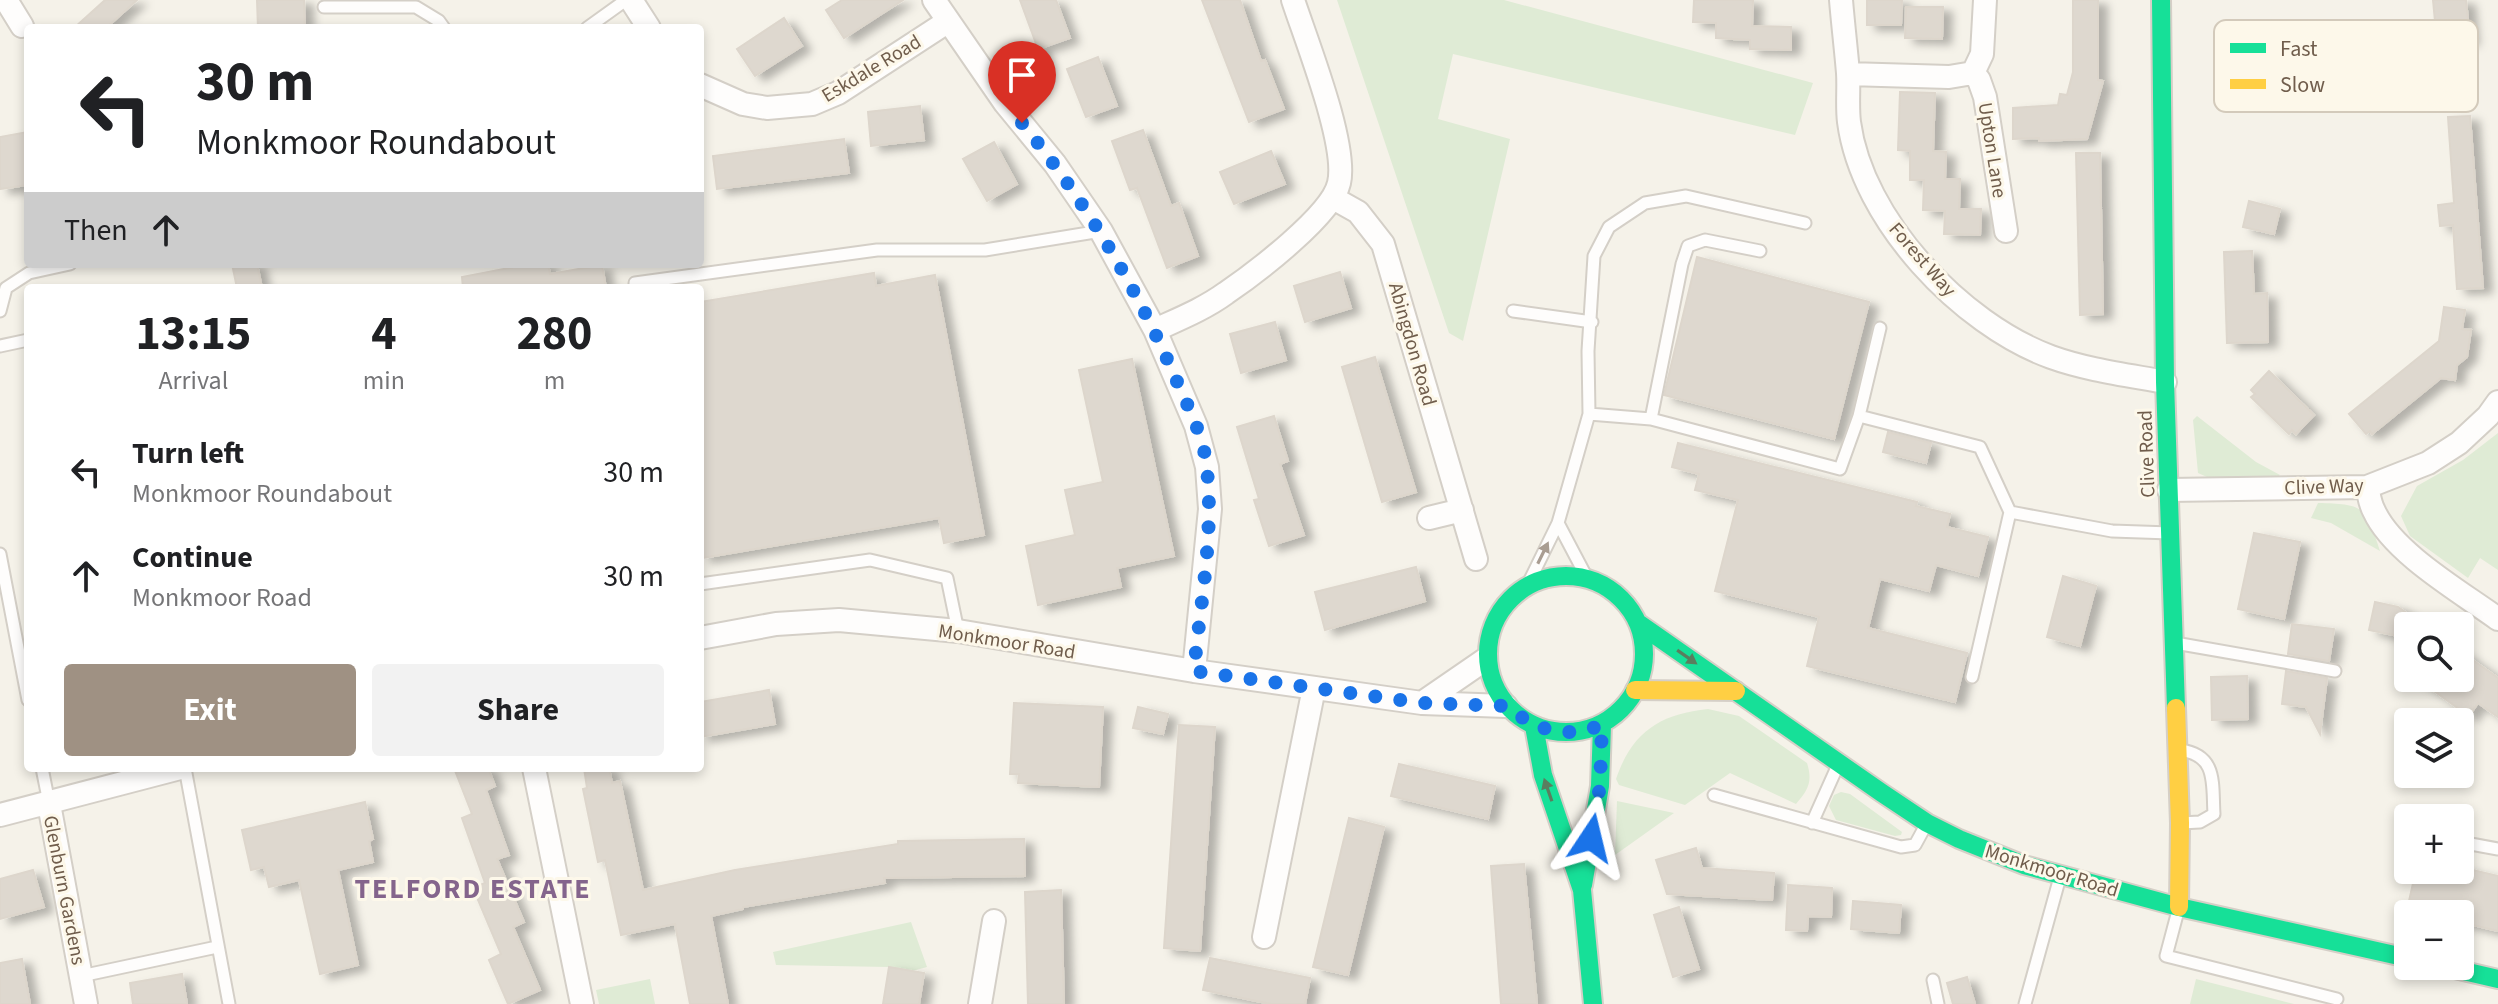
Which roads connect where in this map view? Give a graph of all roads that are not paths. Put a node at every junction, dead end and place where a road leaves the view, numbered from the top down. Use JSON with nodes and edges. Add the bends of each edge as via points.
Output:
{"nodes":[{"id":1,"x":6,"y":0,"type":"edge"},
{"id":2,"x":629,"y":0,"type":"edge"},
{"id":3,"x":934,"y":0,"type":"edge"},
{"id":4,"x":1293,"y":0,"type":"edge"},
{"id":5,"x":1841,"y":0,"type":"edge"},
{"id":6,"x":1985,"y":0,"type":"edge"},
{"id":7,"x":2161,"y":0,"type":"edge"},
{"id":8,"x":324,"y":7,"type":"dead end"},
{"id":9,"x":947,"y":22,"type":"junction"},
{"id":10,"x":441,"y":24,"type":"edge"},
{"id":11,"x":593,"y":24,"type":"edge"},
{"id":12,"x":646,"y":24,"type":"edge"},
{"id":13,"x":22,"y":26,"type":"dead end"},
{"id":14,"x":1973,"y":73,"type":"junction"},
{"id":15,"x":1848,"y":74,"type":"junction"},
{"id":16,"x":704,"y":87,"type":"edge"},
{"id":17,"x":1333,"y":198,"type":"junction"},
{"id":18,"x":1805,"y":223,"type":"dead end"},
{"id":19,"x":1101,"y":231,"type":"junction"},
{"id":20,"x":2006,"y":231,"type":"dead end"},
{"id":21,"x":1760,"y":251,"type":"dead end"},
{"id":22,"x":52,"y":268,"type":"edge"},
{"id":23,"x":635,"y":284,"type":"edge"},
{"id":24,"x":0,"y":311,"type":"edge"},
{"id":25,"x":1513,"y":311,"type":"dead end"},
{"id":26,"x":1592,"y":322,"type":"junction"},
{"id":27,"x":1880,"y":328,"type":"dead end"},
{"id":28,"x":1155,"y":330,"type":"junction"},
{"id":29,"x":24,"y":341,"type":"edge"},
{"id":30,"x":0,"y":346,"type":"edge"},
{"id":31,"x":2165,"y":382,"type":"junction"},
{"id":32,"x":2498,"y":402,"type":"edge"},
{"id":33,"x":1589,"y":414,"type":"junction"},
{"id":34,"x":1859,"y":416,"type":"junction"},
{"id":35,"x":1651,"y":419,"type":"junction"},
{"id":36,"x":2367,"y":487,"type":"junction"},
{"id":37,"x":2169,"y":490,"type":"junction"},
{"id":38,"x":1462,"y":510,"type":"junction"},
{"id":39,"x":2010,"y":512,"type":"junction"},
{"id":40,"x":1429,"y":518,"type":"dead end"},
{"id":41,"x":1558,"y":523,"type":"junction"},
{"id":42,"x":2171,"y":533,"type":"junction"},
{"id":43,"x":0,"y":554,"type":"edge"},
{"id":44,"x":1476,"y":559,"type":"dead end"},
{"id":45,"x":1587,"y":578,"type":"junction"},
{"id":46,"x":704,"y":583,"type":"edge"},
{"id":47,"x":1528,"y":584,"type":"junction"},
{"id":48,"x":2498,"y":619,"type":"edge"},
{"id":49,"x":1638,"y":623,"type":"junction"},
{"id":50,"x":958,"y":631,"type":"junction"},
{"id":51,"x":704,"y":637,"type":"edge"},
{"id":52,"x":2174,"y":643,"type":"junction"},
{"id":53,"x":1486,"y":659,"type":"junction"},
{"id":54,"x":1194,"y":671,"type":"junction"},
{"id":55,"x":2335,"y":671,"type":"dead end"},
{"id":56,"x":1972,"y":677,"type":"dead end"},
{"id":57,"x":24,"y":679,"type":"edge"},
{"id":58,"x":1314,"y":688,"type":"junction"},
{"id":59,"x":1635,"y":690,"type":"junction"},
{"id":60,"x":1736,"y":691,"type":"junction"},
{"id":61,"x":1422,"y":703,"type":"junction"},
{"id":62,"x":1506,"y":706,"type":"junction"},
{"id":63,"x":1602,"y":725,"type":"junction"},
{"id":64,"x":1534,"y":726,"type":"junction"},
{"id":65,"x":2177,"y":750,"type":"junction"},
{"id":66,"x":1839,"y":762,"type":"junction"},
{"id":67,"x":43,"y":772,"type":"edge"},
{"id":68,"x":167,"y":772,"type":"edge"},
{"id":69,"x":183,"y":772,"type":"edge"},
{"id":70,"x":535,"y":772,"type":"edge"},
{"id":71,"x":1714,"y":795,"type":"dead end"},
{"id":72,"x":49,"y":804,"type":"junction"},
{"id":73,"x":0,"y":815,"type":"edge"},
{"id":74,"x":1812,"y":823,"type":"junction"},
{"id":75,"x":1927,"y":823,"type":"junction"},
{"id":76,"x":2180,"y":823,"type":"junction"},
{"id":77,"x":2474,"y":845,"type":"edge"},
{"id":78,"x":2498,"y":849,"type":"edge"},
{"id":79,"x":2060,"y":875,"type":"junction"},
{"id":80,"x":1582,"y":890,"type":"junction"},
{"id":81,"x":2179,"y":907,"type":"junction"},
{"id":82,"x":994,"y":921,"type":"dead end"},
{"id":83,"x":1264,"y":937,"type":"dead end"},
{"id":84,"x":217,"y":947,"type":"junction"},
{"id":85,"x":2394,"y":955,"type":"edge"},
{"id":86,"x":2474,"y":973,"type":"edge"},
{"id":87,"x":81,"y":976,"type":"junction"},
{"id":88,"x":2498,"y":979,"type":"edge"},
{"id":89,"x":1933,"y":980,"type":"dead end"},
{"id":90,"x":2337,"y":999,"type":"dead end"},
{"id":91,"x":86,"y":1004,"type":"edge"},
{"id":92,"x":229,"y":1004,"type":"edge"},
{"id":93,"x":582,"y":1004,"type":"edge"},
{"id":94,"x":980,"y":1004,"type":"edge"},
{"id":95,"x":1593,"y":1004,"type":"edge"},
{"id":96,"x":1938,"y":1004,"type":"edge"},
{"id":97,"x":2025,"y":1004,"type":"edge"}],
"edges":[{"from":1,"to":13,"type":"street"},
{"from":2,"to":11,"type":"lane"},
{"from":2,"to":12,"type":"street"},
{"from":3,"to":9,"type":"street"},
{"from":4,"to":17,"type":"street","via":[[1337,142],[1339,182]]},
{"from":5,"to":15,"type":"street","name":"Forest Way"},
{"from":6,"to":14,"type":"street","via":[[1982,54]]},
{"from":7,"to":31,"type":"street","name":"Clive Road"},
{"from":8,"to":10,"type":"lane","via":[[416,7]]},
{"from":9,"to":16,"type":"street","name":"Eskdale Road","via":[[838,93],[812,104],[767,108]]},
{"from":9,"to":19,"type":"street"},
{"from":14,"to":15,"type":"street"},
{"from":14,"to":20,"type":"street","name":"Upton Lane","via":[[1985,97]]},
{"from":15,"to":31,"type":"street","name":"Forest Way","via":[[1849,122],[1873,196],[1897,232],[1968,310],[2011,340],[2052,358]]},
{"from":17,"to":28,"type":"street","via":[[1307,227],[1225,294]]},
{"from":17,"to":38,"type":"street","name":"Abingdon Road","via":[[1358,212],[1383,244]]},
{"from":18,"to":26,"type":"lane","via":[[1686,196],[1645,203],[1609,227],[1594,256]]},
{"from":19,"to":23,"type":"lane","via":[[985,250],[877,250]]},
{"from":19,"to":28,"type":"street"},
{"from":21,"to":35,"type":"lane","via":[[1705,240],[1688,246]]},
{"from":22,"to":24,"type":"lane","via":[[29,273],[6,288]]},
{"from":25,"to":26,"type":"lane"},
{"from":26,"to":33,"type":"lane"},
{"from":27,"to":34,"type":"lane"},
{"from":28,"to":54,"type":"street","via":[[1196,426],[1207,467],[1210,509]]},
{"from":29,"to":30,"type":"lane"},
{"from":31,"to":37,"type":"street","name":"Clive Road"},
{"from":32,"to":36,"type":"street","name":"Clive Way","via":[[2448,450]]},
{"from":33,"to":35,"type":"lane"},
{"from":33,"to":41,"type":"lane"},
{"from":34,"to":35,"type":"lane","via":[[1840,469]]},
{"from":34,"to":39,"type":"lane","via":[[1980,447]]},
{"from":36,"to":37,"type":"street","name":"Clive Way"},
{"from":36,"to":48,"type":"street","via":[[2385,531]]},
{"from":37,"to":42,"type":"street","name":"Clive Road"},
{"from":38,"to":40,"type":"street"},
{"from":38,"to":44,"type":"street","name":"Abingdon Road"},
{"from":39,"to":42,"type":"lane","via":[[2112,531]]},
{"from":39,"to":56,"type":"lane"},
{"from":41,"to":45,"type":"lane"},
{"from":47,"to":41,"type":"lane","one_way":true},
{"from":42,"to":52,"type":"street","name":"Clive Road"},
{"from":43,"to":57,"type":"lane"},
{"from":45,"to":47,"type":"street","via":[[1560,575]]},
{"from":45,"to":49,"type":"street","via":[[1612,590]]},
{"from":46,"to":50,"type":"lane","via":[[870,560],[947,578]]},
{"from":47,"to":53,"type":"street","via":[[1507,600],[1489,633]]},
{"from":49,"to":59,"type":"street","via":[[1644,648]]},
{"from":49,"to":60,"type":"street","name":"Monkmoor Road","one_way":true},
{"from":50,"to":51,"type":"street","name":"Monkmoor Road","via":[[839,620],[776,624]]},
{"from":50,"to":54,"type":"street","name":"Monkmoor Road"},
{"from":52,"to":55,"type":"lane"},
{"from":52,"to":65,"type":"street","name":"Clive Road"},
{"from":53,"to":61,"type":"street"},
{"from":53,"to":62,"type":"street"},
{"from":54,"to":58,"type":"street","name":"Monkmoor Road"},
{"from":58,"to":61,"type":"street","name":"Monkmoor Road"},
{"from":58,"to":83,"type":"street"},
{"from":59,"to":60,"type":"street"},
{"from":59,"to":63,"type":"street"},
{"from":60,"to":66,"type":"street","name":"Monkmoor Road"},
{"from":61,"to":62,"type":"street","name":"Monkmoor Road"},
{"from":62,"to":64,"type":"street"},
{"from":63,"to":64,"type":"street","via":[[1581,732]]},
{"from":63,"to":80,"type":"street","via":[[1600,786]]},
{"from":80,"to":64,"type":"street","one_way":true,"via":[[1543,775]]},
{"from":65,"to":76,"type":"street","name":"Clive Road"},
{"from":65,"to":76,"type":"lane","via":[[2197,753],[2210,767],[2214,814],[2200,822]]},
{"from":66,"to":74,"type":"lane"},
{"from":66,"to":75,"type":"street","name":"Monkmoor Road"},
{"from":67,"to":72,"type":"lane"},
{"from":68,"to":72,"type":"street"},
{"from":69,"to":84,"type":"lane"},
{"from":70,"to":93,"type":"street"},
{"from":71,"to":74,"type":"lane"},
{"from":72,"to":73,"type":"street"},
{"from":72,"to":87,"type":"street","name":"Glenburn Gardens"},
{"from":74,"to":75,"type":"lane","via":[[1901,847],[1915,845]]},
{"from":75,"to":79,"type":"street","name":"Monkmoor Road"},
{"from":76,"to":81,"type":"street","name":"Clive Road"},
{"from":77,"to":78,"type":"lane"},
{"from":79,"to":81,"type":"street","name":"Monkmoor Road"},
{"from":79,"to":97,"type":"lane"},
{"from":80,"to":95,"type":"street"},
{"from":81,"to":85,"type":"street","name":"Monkmoor Road"},
{"from":81,"to":90,"type":"lane","via":[[2166,956]]},
{"from":82,"to":94,"type":"street"},
{"from":84,"to":87,"type":"lane","name":"Glenburn Gardens"},
{"from":84,"to":92,"type":"lane"},
{"from":86,"to":88,"type":"street"},
{"from":87,"to":91,"type":"street","name":"Glenburn Gardens"},
{"from":89,"to":96,"type":"lane"}]}
